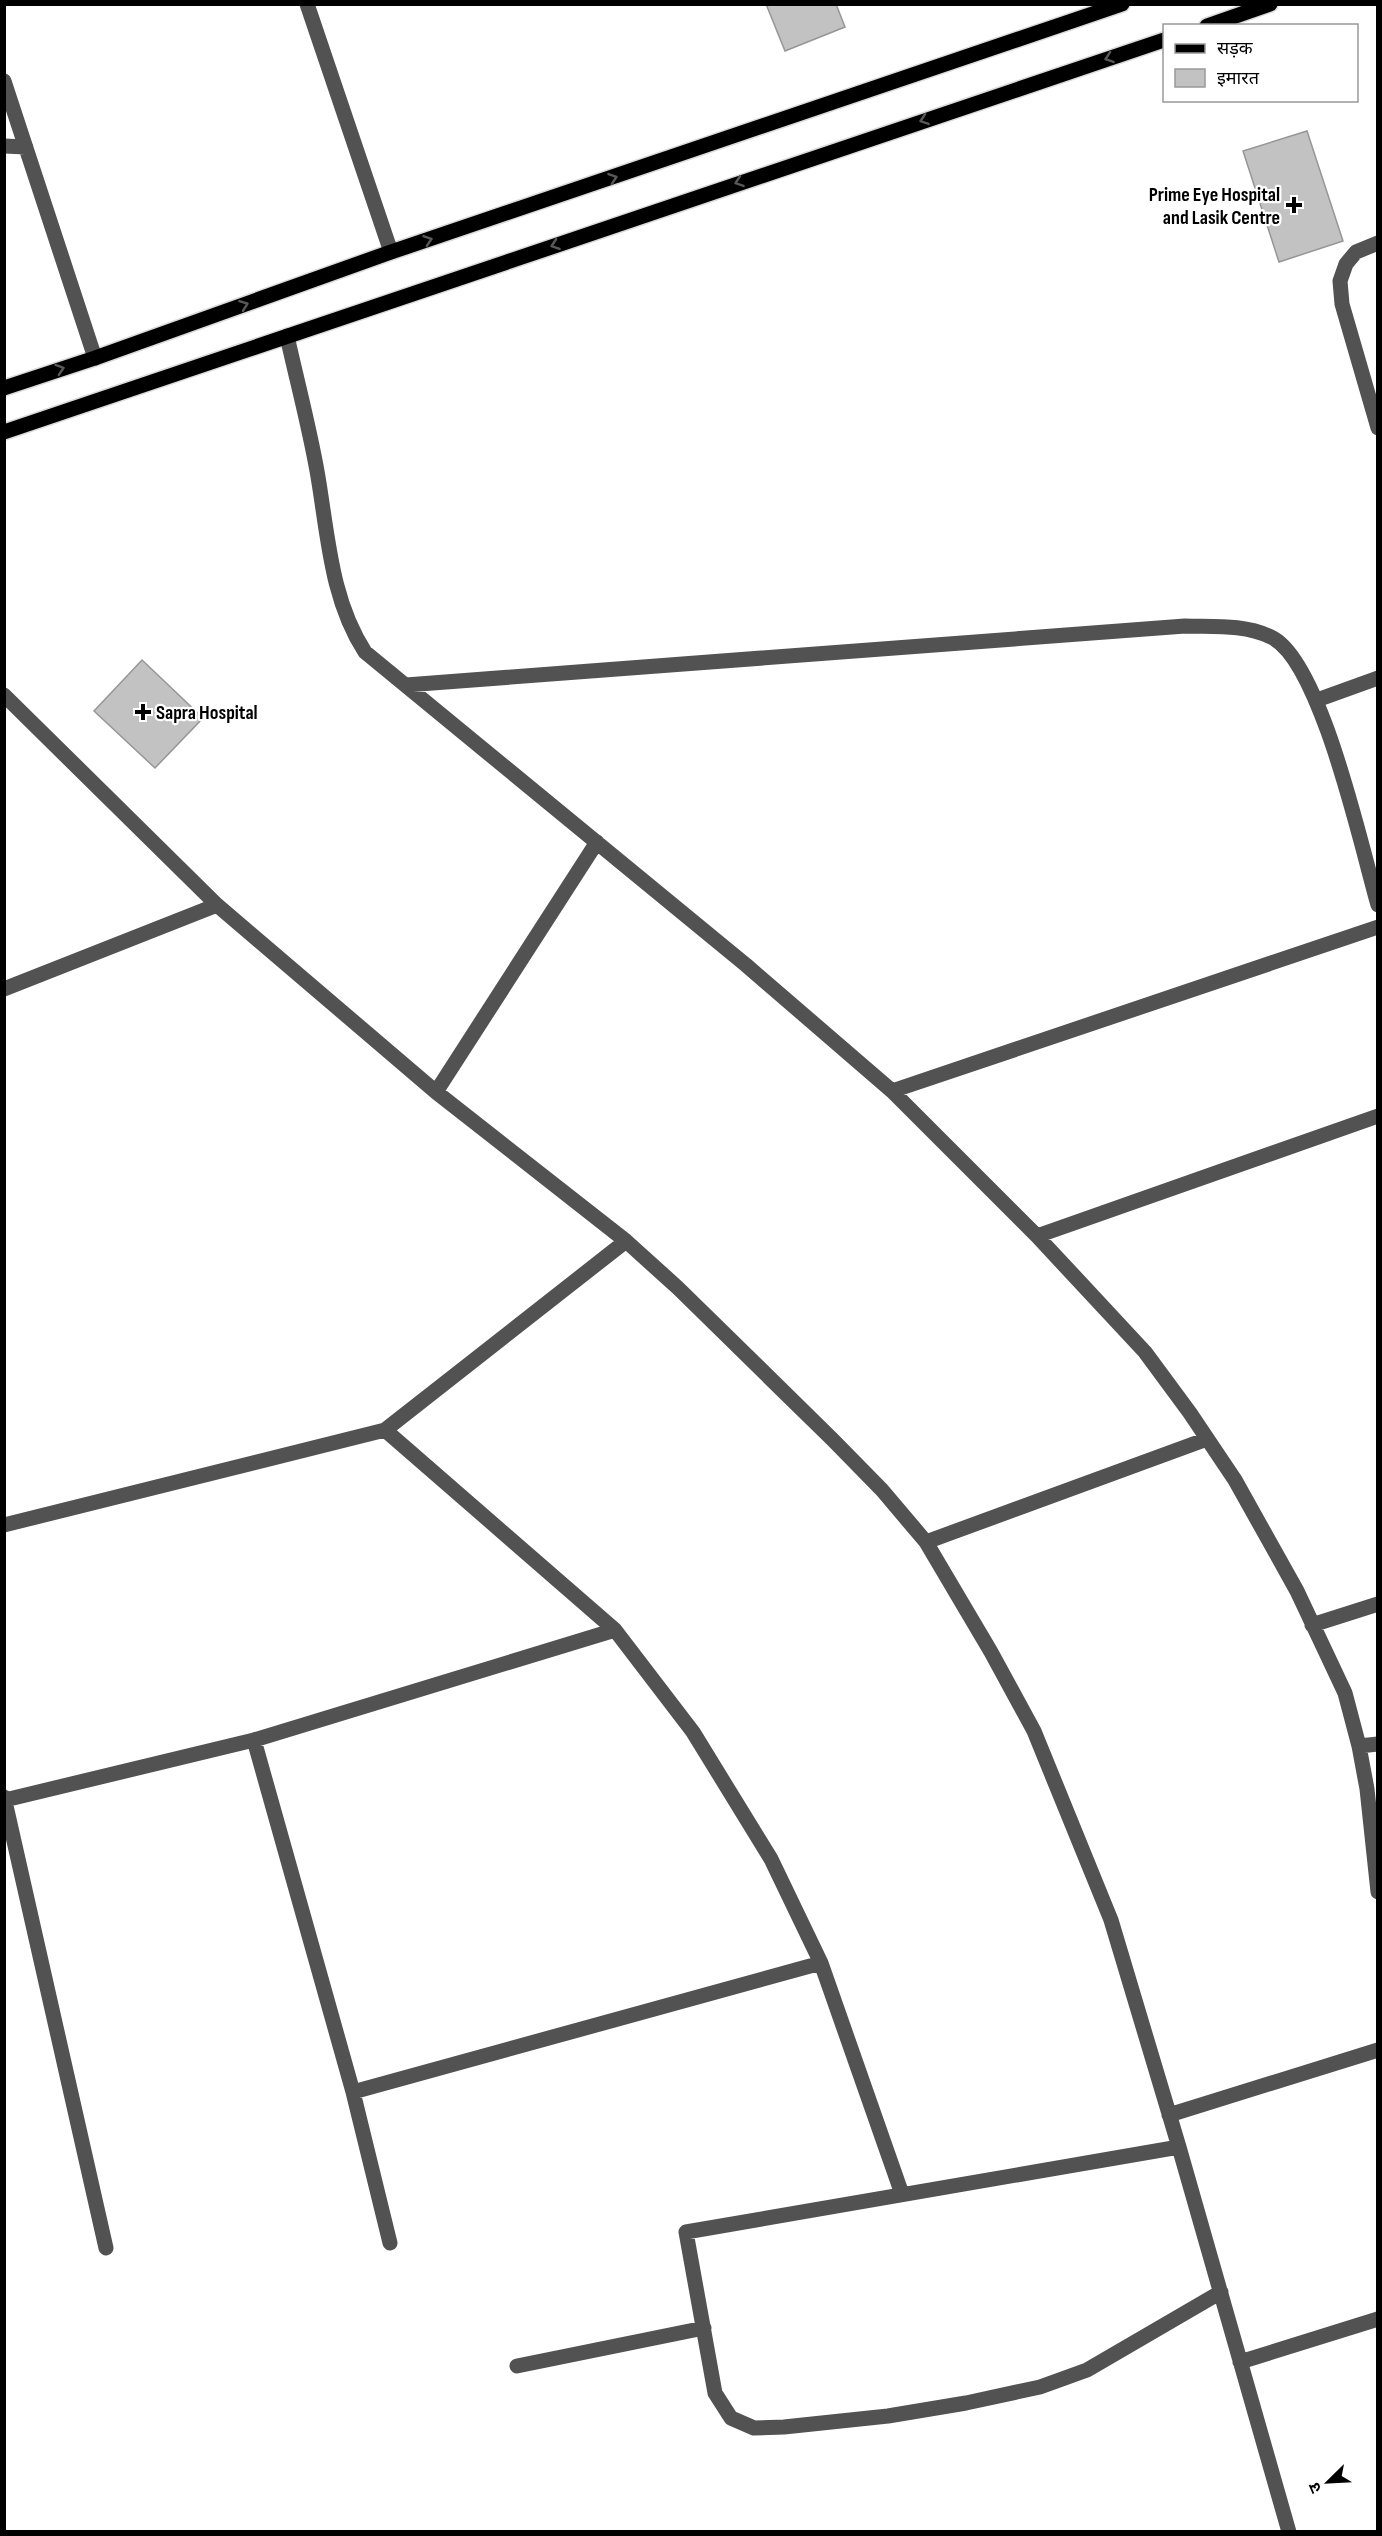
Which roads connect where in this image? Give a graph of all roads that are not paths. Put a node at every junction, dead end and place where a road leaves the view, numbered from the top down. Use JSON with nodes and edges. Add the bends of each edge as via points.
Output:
{"nodes":[{"id":1,"x":307,"y":4,"type":"edge"},
{"id":2,"x":1122,"y":4,"type":"edge"},
{"id":3,"x":1270,"y":4,"type":"edge"},
{"id":4,"x":1213,"y":24,"type":"edge"},
{"id":5,"x":1163,"y":40,"type":"edge"},
{"id":6,"x":4,"y":81,"type":"edge"},
{"id":7,"x":4,"y":146,"type":"edge"},
{"id":8,"x":26,"y":147,"type":"junction"},
{"id":9,"x":1377,"y":243,"type":"edge"},
{"id":10,"x":391,"y":252,"type":"junction"},
{"id":11,"x":287,"y":336,"type":"junction"},
{"id":12,"x":95,"y":358,"type":"junction"},
{"id":13,"x":4,"y":388,"type":"edge"},
{"id":14,"x":1377,"y":428,"type":"edge"},
{"id":15,"x":4,"y":432,"type":"edge"},
{"id":16,"x":1377,"y":678,"type":"edge"},
{"id":17,"x":406,"y":685,"type":"junction"},
{"id":18,"x":4,"y":695,"type":"edge"},
{"id":19,"x":1317,"y":700,"type":"junction"},
{"id":20,"x":597,"y":842,"type":"junction"},
{"id":21,"x":217,"y":904,"type":"junction"},
{"id":22,"x":1377,"y":905,"type":"edge"},
{"id":23,"x":1377,"y":927,"type":"edge"},
{"id":24,"x":4,"y":989,"type":"edge"},
{"id":25,"x":892,"y":1091,"type":"junction"},
{"id":26,"x":436,"y":1092,"type":"junction"},
{"id":27,"x":1377,"y":1116,"type":"edge"},
{"id":28,"x":1037,"y":1236,"type":"junction"},
{"id":29,"x":626,"y":1241,"type":"junction"},
{"id":30,"x":385,"y":1430,"type":"junction"},
{"id":31,"x":1207,"y":1439,"type":"junction"},
{"id":32,"x":4,"y":1525,"type":"edge"},
{"id":33,"x":926,"y":1542,"type":"junction"},
{"id":34,"x":1377,"y":1604,"type":"edge"},
{"id":35,"x":1312,"y":1625,"type":"junction"},
{"id":36,"x":615,"y":1629,"type":"junction"},
{"id":37,"x":254,"y":1740,"type":"junction"},
{"id":38,"x":1377,"y":1744,"type":"edge"},
{"id":39,"x":1359,"y":1746,"type":"junction"},
{"id":40,"x":5,"y":1799,"type":"edge"},
{"id":41,"x":1377,"y":1892,"type":"edge"},
{"id":42,"x":821,"y":1963,"type":"junction"},
{"id":43,"x":1377,"y":2050,"type":"edge"},
{"id":44,"x":353,"y":2092,"type":"junction"},
{"id":45,"x":1169,"y":2115,"type":"junction"},
{"id":46,"x":1179,"y":2147,"type":"junction"},
{"id":47,"x":902,"y":2194,"type":"junction"},
{"id":48,"x":390,"y":2243,"type":"dead end"},
{"id":49,"x":106,"y":2248,"type":"dead end"},
{"id":50,"x":1221,"y":2292,"type":"junction"},
{"id":51,"x":1377,"y":2319,"type":"edge"},
{"id":52,"x":704,"y":2328,"type":"junction"},
{"id":53,"x":1240,"y":2362,"type":"junction"},
{"id":54,"x":516,"y":2366,"type":"dead end"},
{"id":55,"x":1289,"y":2532,"type":"edge"}],
"edges":[{"from":1,"to":10,"type":"street"},
{"from":10,"to":2,"type":"main road","one_way":true},
{"from":3,"to":4,"type":"main road"},
{"from":5,"to":11,"type":"main road","one_way":true},
{"from":6,"to":8,"type":"street"},
{"from":7,"to":8,"type":"street"},
{"from":8,"to":12,"type":"street"},
{"from":9,"to":14,"type":"street","via":[[1356,252],[1340,281],[1342,304]]},
{"from":12,"to":10,"type":"main road","one_way":true},
{"from":11,"to":15,"type":"main road"},
{"from":11,"to":17,"type":"street","via":[[317,470],[340,600],[365,652]]},
{"from":13,"to":12,"type":"main road","one_way":true},
{"from":16,"to":19,"type":"street"},
{"from":17,"to":19,"type":"street","via":[[1185,626],[1243,628],[1273,637],[1296,658]]},
{"from":17,"to":20,"type":"street"},
{"from":18,"to":21,"type":"street"},
{"from":19,"to":22,"type":"street"},
{"from":20,"to":25,"type":"street"},
{"from":20,"to":26,"type":"street"},
{"from":21,"to":24,"type":"street"},
{"from":21,"to":26,"type":"street"},
{"from":23,"to":25,"type":"street"},
{"from":25,"to":28,"type":"street"},
{"from":26,"to":29,"type":"street"},
{"from":27,"to":28,"type":"street"},
{"from":28,"to":31,"type":"street","via":[[1145,1352]]},
{"from":29,"to":30,"type":"street"},
{"from":29,"to":33,"type":"street","via":[[825,1432]]},
{"from":30,"to":32,"type":"street"},
{"from":30,"to":36,"type":"street"},
{"from":31,"to":33,"type":"street"},
{"from":31,"to":35,"type":"street","via":[[1276,1552]]},
{"from":33,"to":45,"type":"street","via":[[992,1652],[1043,1752],[1111,1920]]},
{"from":34,"to":35,"type":"street"},
{"from":35,"to":39,"type":"street","via":[[1345,1693]]},
{"from":36,"to":37,"type":"street"},
{"from":36,"to":42,"type":"street","via":[[693,1732],[771,1859]]},
{"from":37,"to":40,"type":"street"},
{"from":37,"to":44,"type":"street"},
{"from":38,"to":39,"type":"street"},
{"from":39,"to":41,"type":"street"},
{"from":40,"to":49,"type":"street"},
{"from":42,"to":44,"type":"street"},
{"from":42,"to":47,"type":"street"},
{"from":43,"to":45,"type":"street"},
{"from":44,"to":48,"type":"street"},
{"from":45,"to":46,"type":"street"},
{"from":46,"to":47,"type":"street"},
{"from":46,"to":50,"type":"street"},
{"from":47,"to":52,"type":"street","via":[[686,2232]]},
{"from":50,"to":52,"type":"street","via":[[1087,2370],[1040,2387],[888,2416],[784,2427],[754,2428],[731,2418],[715,2393]]},
{"from":50,"to":53,"type":"street"},
{"from":51,"to":53,"type":"street"},
{"from":52,"to":54,"type":"street"},
{"from":53,"to":55,"type":"street"}]}
